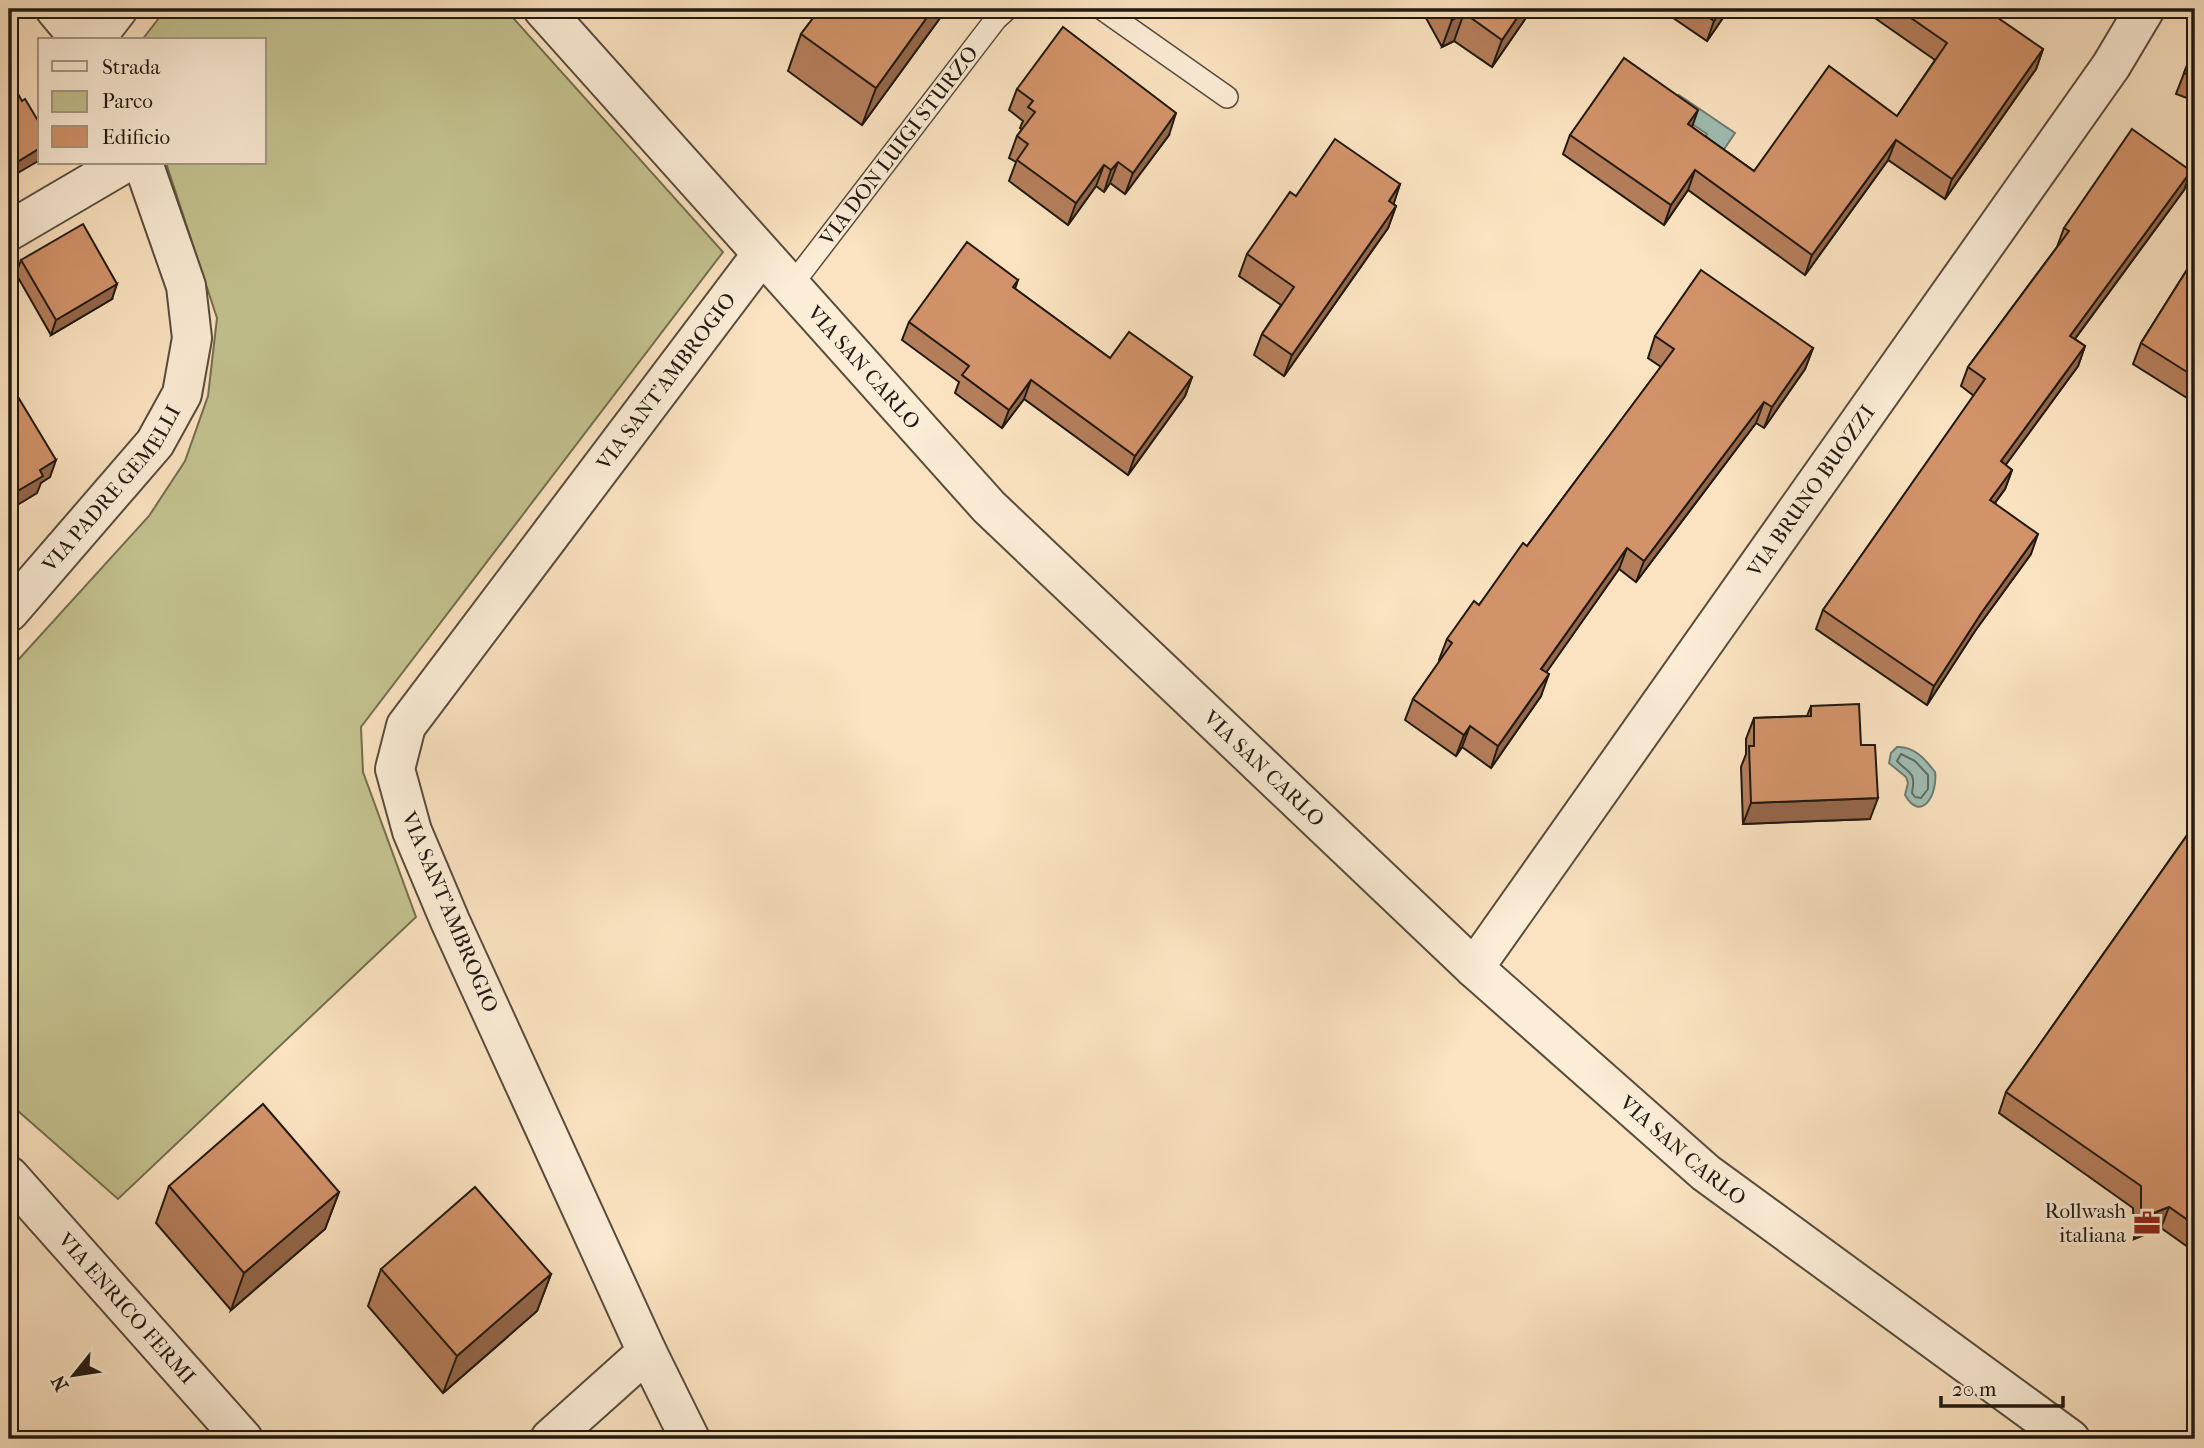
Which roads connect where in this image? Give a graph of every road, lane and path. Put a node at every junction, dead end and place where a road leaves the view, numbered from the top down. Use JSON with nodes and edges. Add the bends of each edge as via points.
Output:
{"nodes":[{"id":1,"x":55,"y":9,"type":"edge"},
{"id":2,"x":118,"y":9,"type":"edge"},
{"id":3,"x":1007,"y":9,"type":"edge"},
{"id":4,"x":1102,"y":9,"type":"edge"},
{"id":5,"x":2145,"y":9,"type":"edge"},
{"id":6,"x":559,"y":15,"type":"edge"},
{"id":7,"x":79,"y":38,"type":"edge"},
{"id":8,"x":96,"y":38,"type":"edge"},
{"id":9,"x":1227,"y":97,"type":"dead end"},
{"id":10,"x":123,"y":164,"type":"edge"},
{"id":11,"x":143,"y":164,"type":"edge"},
{"id":12,"x":9,"y":231,"type":"edge"},
{"id":13,"x":762,"y":254,"type":"junction"},
{"id":14,"x":791,"y":286,"type":"junction"},
{"id":15,"x":9,"y":612,"type":"edge"},
{"id":16,"x":1474,"y":968,"type":"junction"},
{"id":17,"x":16,"y":1200,"type":"edge"},
{"id":18,"x":647,"y":1352,"type":"junction"},
{"id":19,"x":243,"y":1439,"type":"edge"},
{"id":20,"x":550,"y":1439,"type":"edge"},
{"id":21,"x":691,"y":1439,"type":"edge"},
{"id":22,"x":2070,"y":1439,"type":"edge"}],
"edges":[{"from":1,"to":7,"type":"street"},
{"from":2,"to":8,"type":"street"},
{"from":3,"to":14,"type":"lane","name":"VIA DON LUIGI STURZO"},
{"from":4,"to":9,"type":"lane"},
{"from":5,"to":16,"type":"street","name":"VIA BRUNO BUOZZI","via":[[2103,78]]},
{"from":6,"to":13,"type":"street","name":"VIA SAN CARLO"},
{"from":10,"to":12,"type":"street"},
{"from":11,"to":15,"type":"street","name":"VIA PADRE GEMELLI","via":[[186,286],[192,338],[182,394],[155,443]]},
{"from":13,"to":14,"type":"street","name":"VIA SAN CARLO"},
{"from":13,"to":18,"type":"street","name":"VIA SANT'AMBROGIO","via":[[406,726],[395,769],[412,831],[450,921]]},
{"from":14,"to":16,"type":"street","name":"VIA SAN CARLO","via":[[989,507]]},
{"from":16,"to":22,"type":"street","name":"VIA SAN CARLO","via":[[1706,1173]]},
{"from":17,"to":19,"type":"street","name":"VIA ENRICO FERMI"},
{"from":18,"to":20,"type":"street"},
{"from":18,"to":21,"type":"street","name":"VIA SANT'AMBROGIO"}]}
